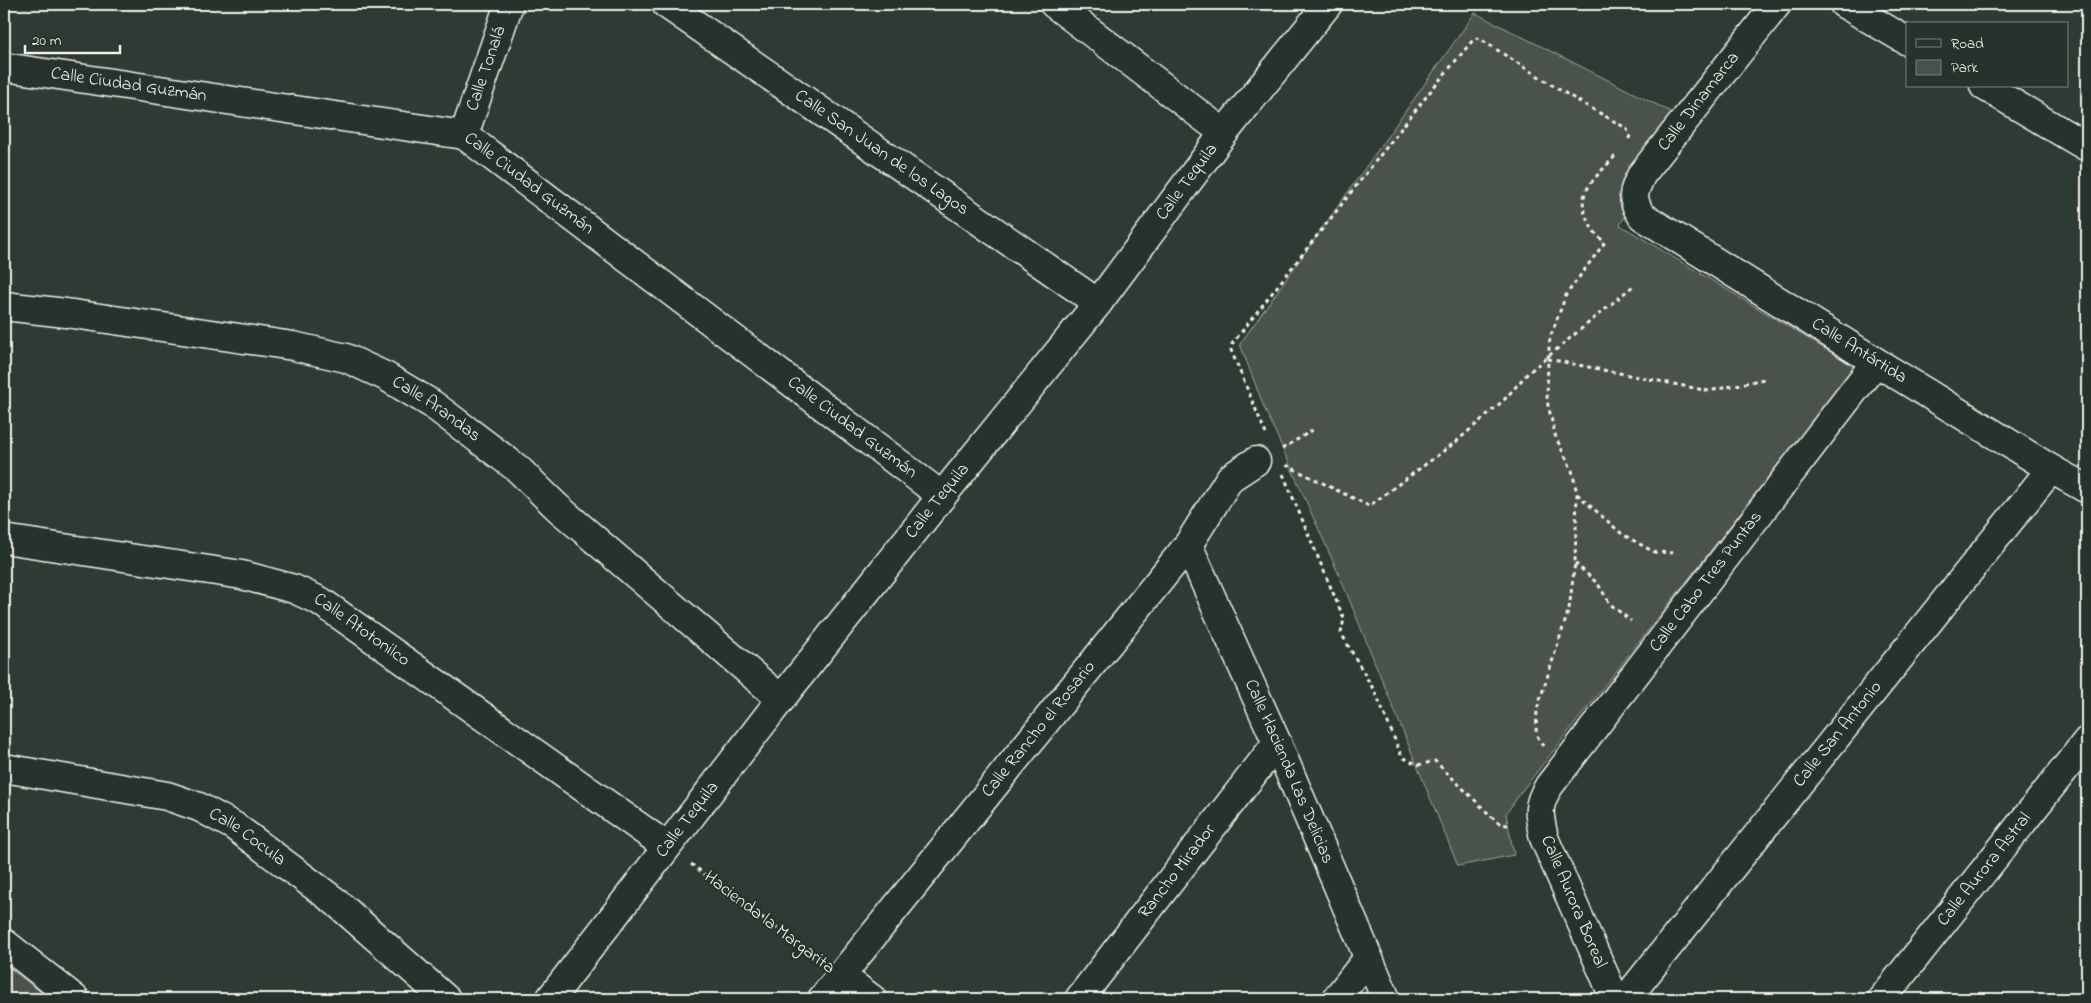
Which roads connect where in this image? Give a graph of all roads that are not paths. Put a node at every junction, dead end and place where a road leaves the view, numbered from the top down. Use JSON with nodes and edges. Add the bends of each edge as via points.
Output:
{"nodes":[{"id":1,"x":509,"y":4,"type":"edge"},
{"id":2,"x":666,"y":4,"type":"edge"},
{"id":3,"x":1054,"y":4,"type":"edge"},
{"id":4,"x":1328,"y":4,"type":"edge"},
{"id":5,"x":1777,"y":4,"type":"edge"},
{"id":6,"x":1844,"y":4,"type":"edge"},
{"id":7,"x":1906,"y":40,"type":"edge"},
{"id":8,"x":4,"y":67,"type":"edge"},
{"id":9,"x":1987,"y":88,"type":"edge"},
{"id":10,"x":1224,"y":133,"type":"junction"},
{"id":11,"x":464,"y":135,"type":"junction"},
{"id":12,"x":2087,"y":147,"type":"edge"},
{"id":13,"x":1635,"y":206,"type":"joint"},
{"id":14,"x":1098,"y":303,"type":"junction"},
{"id":15,"x":4,"y":306,"type":"edge"},
{"id":16,"x":1876,"y":362,"type":"junction"},
{"id":17,"x":1270,"y":459,"type":"road end"},
{"id":18,"x":2050,"y":469,"type":"junction"},
{"id":19,"x":2087,"y":489,"type":"edge"},
{"id":20,"x":942,"y":496,"type":"junction"},
{"id":21,"x":4,"y":539,"type":"edge"},
{"id":22,"x":1188,"y":545,"type":"junction"},
{"id":23,"x":781,"y":700,"type":"junction"},
{"id":24,"x":2087,"y":741,"type":"edge"},
{"id":25,"x":1277,"y":743,"type":"junction"},
{"id":26,"x":4,"y":768,"type":"edge"},
{"id":27,"x":1540,"y":803,"type":"joint"},
{"id":28,"x":666,"y":846,"type":"junction"},
{"id":29,"x":4,"y":943,"type":"edge"},
{"id":30,"x":1368,"y":958,"type":"junction"},
{"id":31,"x":840,"y":975,"type":"junction"},
{"id":32,"x":74,"y":999,"type":"edge"},
{"id":33,"x":446,"y":999,"type":"edge"},
{"id":34,"x":550,"y":999,"type":"edge"},
{"id":35,"x":822,"y":999,"type":"edge"},
{"id":36,"x":872,"y":999,"type":"edge"},
{"id":37,"x":1079,"y":999,"type":"edge"},
{"id":38,"x":1336,"y":999,"type":"edge"},
{"id":39,"x":1386,"y":999,"type":"edge"},
{"id":40,"x":1615,"y":999,"type":"edge"},
{"id":41,"x":1626,"y":999,"type":"edge"},
{"id":42,"x":1882,"y":999,"type":"edge"}],
"edges":[{"from":1,"to":11,"type":"street","name":"Calle Tonalá"},
{"from":2,"to":14,"type":"street","name":"Calle San Juan de los Lagos"},
{"from":3,"to":10,"type":"street"},
{"from":4,"to":10,"type":"street","name":"Calle Tequila"},
{"from":5,"to":13,"type":"street","name":"Calle Dinamarca","via":[[1642,174],[1633,192]]},
{"from":6,"to":7,"type":"street"},
{"from":8,"to":11,"type":"street","name":"Calle Ciudad Guzmán"},
{"from":9,"to":12,"type":"street"},
{"from":10,"to":14,"type":"street","name":"Calle Tequila"},
{"from":11,"to":20,"type":"street","name":"Calle Ciudad Guzmán"},
{"from":13,"to":16,"type":"street","name":"Calle Antártida","via":[[1642,216]]},
{"from":14,"to":20,"type":"street","name":"Calle Tequila"},
{"from":15,"to":23,"type":"street","name":"Calle Arandas","via":[[66,312],[293,346],[346,358],[385,376],[432,404],[518,469],[557,507]]},
{"from":16,"to":18,"type":"street","name":"Calle Antártida"},
{"from":16,"to":27,"type":"street","name":"Calle Cabo Tres Puntas","via":[[1561,770]]},
{"from":17,"to":22,"type":"street","name":"Calle Rancho el Rosario","via":[[1230,478]]},
{"from":18,"to":19,"type":"street","name":"Calle Antártida"},
{"from":18,"to":41,"type":"street","name":"Calle San Antonio"},
{"from":20,"to":23,"type":"street","name":"Calle Tequila"},
{"from":21,"to":28,"type":"street","name":"Calle Atotonilco","via":[[242,575],[294,589],[320,601]]},
{"from":22,"to":25,"type":"street","name":"Calle Hacienda Las Delicias"},
{"from":22,"to":31,"type":"street","name":"Calle Rancho el Rosario"},
{"from":23,"to":28,"type":"street","name":"Calle Tequila"},
{"from":24,"to":42,"type":"street","name":"Calle Aurora Astral"},
{"from":25,"to":30,"type":"street","name":"Calle Hacienda Las Delicias"},
{"from":25,"to":37,"type":"street","name":"Rancho Mirador"},
{"from":26,"to":33,"type":"street","name":"Calle Cocula","via":[[167,796],[199,807],[234,826],[336,902]]},
{"from":27,"to":40,"type":"street","name":"Calle Aurora Boreal","via":[[1538,813],[1544,838]]},
{"from":28,"to":34,"type":"street","name":"Calle Tequila"},
{"from":29,"to":32,"type":"street"},
{"from":30,"to":38,"type":"street"},
{"from":30,"to":39,"type":"street","name":"Calle Hacienda Las Delicias"},
{"from":31,"to":35,"type":"street","name":"Calle Rancho el Rosario"},
{"from":31,"to":36,"type":"street","name":"Hacienda la Margarita"}]}
